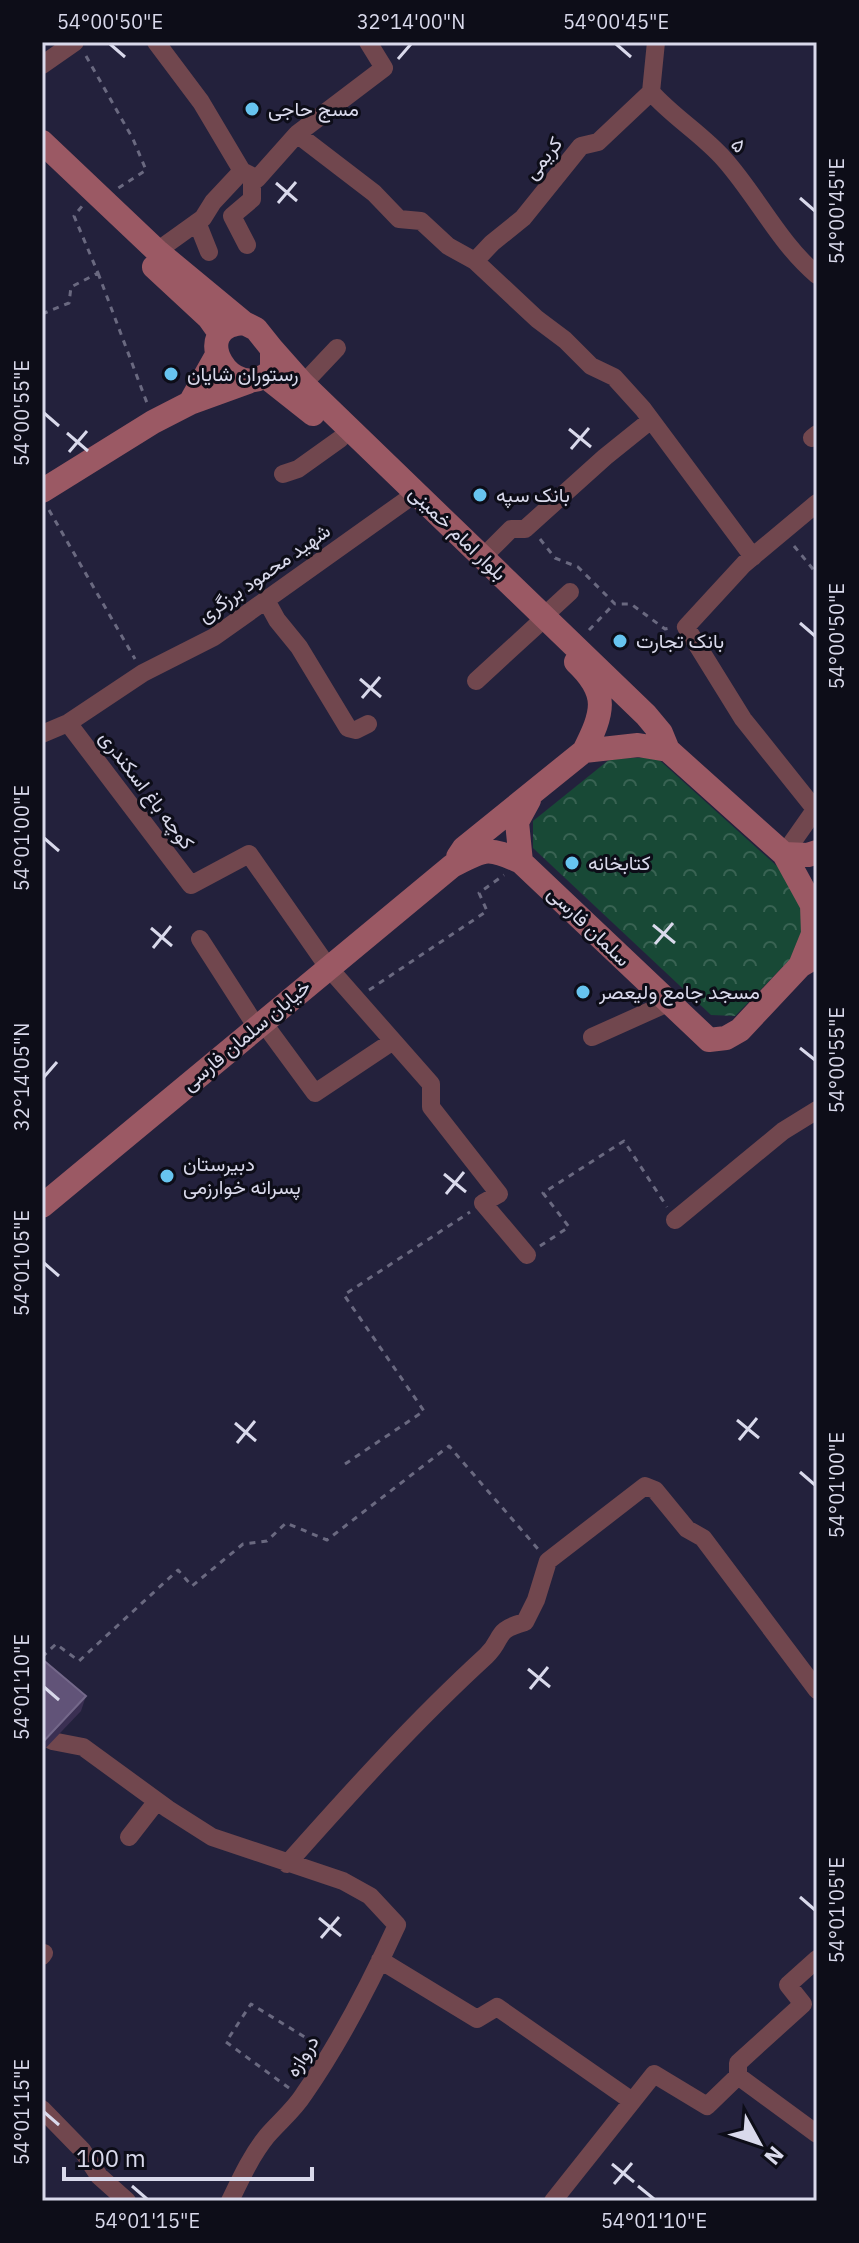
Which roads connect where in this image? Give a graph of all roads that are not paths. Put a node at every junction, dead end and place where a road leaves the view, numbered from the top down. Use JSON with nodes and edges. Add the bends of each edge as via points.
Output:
{"nodes":[{"id":1,"x":156,"y":42,"type":"edge"},
{"id":2,"x":368,"y":42,"type":"edge"},
{"id":3,"x":656,"y":42,"type":"edge"},
{"id":4,"x":79,"y":48,"type":"edge"},
{"id":5,"x":42,"y":65,"type":"edge"},
{"id":6,"x":651,"y":92,"type":"junction"},
{"id":7,"x":297,"y":134,"type":"junction"},
{"id":8,"x":42,"y":142,"type":"edge"},
{"id":9,"x":42,"y":161,"type":"edge"},
{"id":10,"x":247,"y":174,"type":"junction"},
{"id":11,"x":94,"y":200,"type":"junction"},
{"id":12,"x":197,"y":222,"type":"junction"},
{"id":13,"x":247,"y":245,"type":"dead end"},
{"id":14,"x":157,"y":251,"type":"junction"},
{"id":15,"x":209,"y":252,"type":"dead end"},
{"id":16,"x":475,"y":261,"type":"junction"},
{"id":17,"x":817,"y":275,"type":"edge"},
{"id":18,"x":244,"y":323,"type":"junction"},
{"id":19,"x":218,"y":344,"type":"junction"},
{"id":20,"x":337,"y":348,"type":"dead end"},
{"id":21,"x":272,"y":349,"type":"junction"},
{"id":22,"x":256,"y":379,"type":"junction"},
{"id":23,"x":303,"y":384,"type":"junction"},
{"id":24,"x":190,"y":403,"type":"junction"},
{"id":25,"x":651,"y":420,"type":"junction"},
{"id":26,"x":340,"y":439,"type":"junction"},
{"id":27,"x":283,"y":474,"type":"dead end"},
{"id":28,"x":46,"y":501,"type":"edge"},
{"id":29,"x":405,"y":501,"type":"junction"},
{"id":30,"x":817,"y":503,"type":"edge"},
{"id":31,"x":483,"y":557,"type":"junction"},
{"id":32,"x":753,"y":557,"type":"junction"},
{"id":33,"x":570,"y":592,"type":"dead end"},
{"id":34,"x":266,"y":600,"type":"junction"},
{"id":35,"x":541,"y":620,"type":"junction"},
{"id":36,"x":476,"y":681,"type":"dead end"},
{"id":37,"x":68,"y":723,"type":"junction"},
{"id":38,"x":368,"y":724,"type":"dead end"},
{"id":39,"x":42,"y":734,"type":"edge"},
{"id":40,"x":668,"y":750,"type":"junction"},
{"id":41,"x":584,"y":751,"type":"junction"},
{"id":42,"x":535,"y":790,"type":"junction"},
{"id":43,"x":816,"y":808,"type":"edge"},
{"id":44,"x":806,"y":855,"type":"edge"},
{"id":45,"x":521,"y":862,"type":"junction"},
{"id":46,"x":452,"y":866,"type":"junction"},
{"id":47,"x":200,"y":939,"type":"dead end"},
{"id":48,"x":808,"y":961,"type":"edge"},
{"id":49,"x":328,"y":967,"type":"junction"},
{"id":50,"x":670,"y":1002,"type":"junction"},
{"id":51,"x":259,"y":1024,"type":"junction"},
{"id":52,"x":592,"y":1037,"type":"dead end"},
{"id":53,"x":393,"y":1041,"type":"junction"},
{"id":54,"x":817,"y":1110,"type":"edge"},
{"id":55,"x":42,"y":1206,"type":"edge"},
{"id":56,"x":675,"y":1220,"type":"road end"},
{"id":57,"x":527,"y":1255,"type":"road end"},
{"id":58,"x":810,"y":1665,"type":"edge"},
{"id":59,"x":817,"y":1690,"type":"edge"},
{"id":60,"x":52,"y":1741,"type":"edge"},
{"id":61,"x":157,"y":1801,"type":"junction"},
{"id":62,"x":129,"y":1837,"type":"dead end"},
{"id":63,"x":287,"y":1864,"type":"junction"},
{"id":64,"x":817,"y":1959,"type":"edge"},
{"id":65,"x":380,"y":1960,"type":"junction"},
{"id":66,"x":738,"y":2076,"type":"junction"},
{"id":67,"x":632,"y":2101,"type":"junction"},
{"id":68,"x":42,"y":2109,"type":"edge"},
{"id":69,"x":817,"y":2134,"type":"edge"},
{"id":70,"x":127,"y":2201,"type":"edge"},
{"id":71,"x":230,"y":2201,"type":"edge"},
{"id":72,"x":553,"y":2201,"type":"edge"}],
"edges":[{"from":1,"to":10,"type":"street"},
{"from":2,"to":7,"type":"street","via":[[384,68]]},
{"from":3,"to":6,"type":"street"},
{"from":4,"to":5,"type":"street"},
{"from":6,"to":16,"type":"street","name":"کریمی","via":[[598,142],[581,146],[523,218]]},
{"from":6,"to":17,"type":"street","name":"۵","via":[[723,158]]},
{"from":7,"to":10,"type":"street","via":[[257,179]]},
{"from":7,"to":16,"type":"street","via":[[399,219],[421,221],[448,246]]},
{"from":8,"to":11,"type":"main road"},
{"from":9,"to":11,"type":"main road"},
{"from":10,"to":12,"type":"street"},
{"from":10,"to":13,"type":"street","via":[[252,199],[232,216]]},
{"from":11,"to":14,"type":"main road"},
{"from":11,"to":19,"type":"main road","via":[[209,318]]},
{"from":12,"to":14,"type":"street"},
{"from":12,"to":15,"type":"street"},
{"from":14,"to":18,"type":"main road"},
{"from":16,"to":25,"type":"street","via":[[591,366],[614,377]]},
{"from":18,"to":19,"type":"main road","via":[[232,324]]},
{"from":18,"to":21,"type":"main road"},
{"from":19,"to":22,"type":"main road","via":[[235,376]]},
{"from":19,"to":24,"type":"main road"},
{"from":20,"to":23,"type":"street"},
{"from":21,"to":22,"type":"main road","via":[[272,370]]},
{"from":21,"to":23,"type":"main road","name":"بلوار امام خمینی"},
{"from":22,"to":24,"type":"main road"},
{"from":22,"to":26,"type":"main road","name":"بلوار امام خمینی","via":[[299,401]]},
{"from":23,"to":31,"type":"main road","name":"بلوار امام خمینی"},
{"from":24,"to":28,"type":"main road","via":[[153,422]]},
{"from":25,"to":31,"type":"street","via":[[525,529],[511,529]]},
{"from":25,"to":32,"type":"street"},
{"from":26,"to":27,"type":"street"},
{"from":26,"to":29,"type":"main road","name":"بلوار امام خمینی"},
{"from":29,"to":34,"type":"street","name":"شهید محمود برزگری"},
{"from":29,"to":35,"type":"main road","name":"بلوار امام خمینی"},
{"from":30,"to":32,"type":"street"},
{"from":31,"to":35,"type":"main road","name":"بلوار امام خمینی"},
{"from":32,"to":43,"type":"street","via":[[686,627],[743,719]]},
{"from":33,"to":35,"type":"street"},
{"from":34,"to":37,"type":"street","name":"شهید محمود برزگری"},
{"from":34,"to":38,"type":"street","via":[[348,728]]},
{"from":35,"to":36,"type":"street"},
{"from":35,"to":40,"type":"main road","name":"بلوار امام خمینی","via":[[575,644],[646,715]]},
{"from":35,"to":41,"type":"main road","name":"بلوار امام خمینی","via":[[591,676],[602,706]]},
{"from":37,"to":39,"type":"street","name":"شهید محمود برزگری"},
{"from":37,"to":49,"type":"street","name":"کوچه باغ اسکندری","via":[[191,885],[249,854]]},
{"from":40,"to":41,"type":"main road","via":[[638,745]]},
{"from":40,"to":44,"type":"main road","name":"بلوار امام خمینی"},
{"from":41,"to":42,"type":"main road"},
{"from":42,"to":45,"type":"main road","via":[[517,822]]},
{"from":42,"to":46,"type":"main road","via":[[464,848]]},
{"from":43,"to":44,"type":"street"},
{"from":44,"to":48,"type":"main road","name":"بلوار امام خمینی","via":[[813,934]]},
{"from":45,"to":46,"type":"main road","via":[[489,850]]},
{"from":45,"to":50,"type":"main road","name":"سلمان فارسی"},
{"from":46,"to":49,"type":"main road","name":"خیابان سلمان فارسی"},
{"from":47,"to":51,"type":"street"},
{"from":48,"to":50,"type":"main road","name":"سلمان فارسی","via":[[726,1038],[709,1040]]},
{"from":49,"to":51,"type":"main road","name":"خیابان سلمان فارسی"},
{"from":49,"to":53,"type":"street"},
{"from":50,"to":52,"type":"street"},
{"from":51,"to":53,"type":"street","via":[[315,1093]]},
{"from":51,"to":55,"type":"main road","name":"خیابان سلمان فارسی"},
{"from":53,"to":57,"type":"street","via":[[431,1084],[431,1107],[499,1194],[483,1203]]},
{"from":54,"to":56,"type":"street","via":[[783,1131]]},
{"from":58,"to":59,"type":"street"},
{"from":58,"to":63,"type":"street","via":[[703,1538],[645,1486],[548,1561],[525,1622],[508,1626],[489,1653],[356,1783]]},
{"from":60,"to":61,"type":"street","via":[[83,1747]]},
{"from":61,"to":62,"type":"street"},
{"from":61,"to":63,"type":"street","via":[[212,1837]]},
{"from":63,"to":65,"type":"street","name":"دروازه","via":[[343,1881],[370,1896],[397,1925]]},
{"from":64,"to":66,"type":"street","via":[[788,1985],[803,2004],[738,2063]]},
{"from":65,"to":67,"type":"street","via":[[477,2019],[497,2007]]},
{"from":65,"to":71,"type":"street","name":"دروازه","via":[[331,2052],[245,2168]]},
{"from":66,"to":67,"type":"street","via":[[707,2106],[654,2074]]},
{"from":66,"to":69,"type":"street"},
{"from":67,"to":72,"type":"street"},
{"from":68,"to":70,"type":"street"}]}
